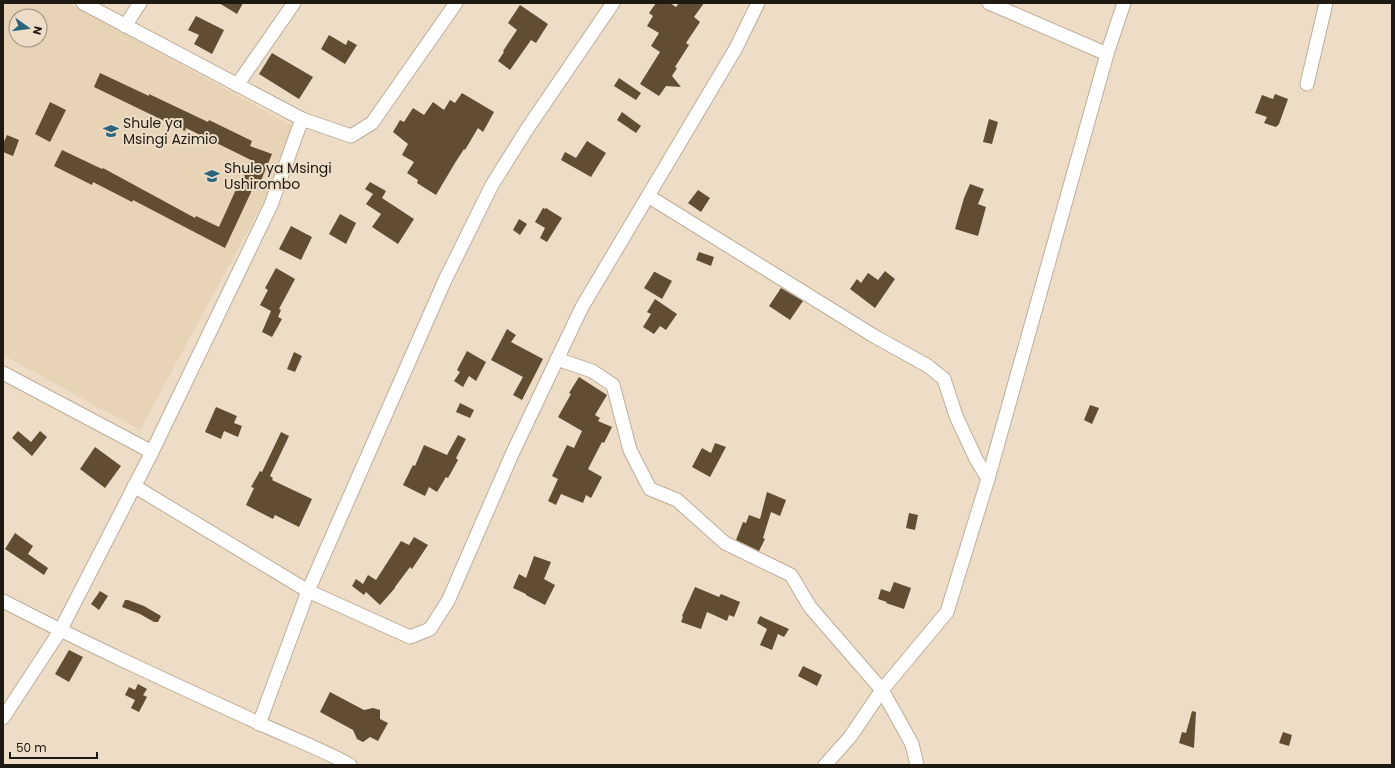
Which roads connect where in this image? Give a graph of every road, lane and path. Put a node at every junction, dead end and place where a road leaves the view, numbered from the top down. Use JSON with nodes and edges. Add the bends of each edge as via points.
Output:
{"nodes":[{"id":1,"x":83,"y":3,"type":"edge"},
{"id":2,"x":140,"y":3,"type":"edge"},
{"id":3,"x":294,"y":3,"type":"edge"},
{"id":4,"x":456,"y":3,"type":"edge"},
{"id":5,"x":613,"y":3,"type":"edge"},
{"id":6,"x":758,"y":3,"type":"edge"},
{"id":7,"x":989,"y":3,"type":"edge"},
{"id":8,"x":1124,"y":3,"type":"edge"},
{"id":9,"x":1326,"y":3,"type":"edge"},
{"id":10,"x":125,"y":26,"type":"junction"},
{"id":11,"x":1107,"y":54,"type":"junction"},
{"id":12,"x":1307,"y":84,"type":"dead end"},
{"id":13,"x":237,"y":85,"type":"junction"},
{"id":14,"x":302,"y":119,"type":"junction"},
{"id":15,"x":648,"y":196,"type":"junction"},
{"id":16,"x":558,"y":359,"type":"junction"},
{"id":17,"x":3,"y":373,"type":"edge"},
{"id":18,"x":152,"y":452,"type":"junction"},
{"id":19,"x":988,"y":480,"type":"junction"},
{"id":20,"x":134,"y":486,"type":"junction"},
{"id":21,"x":308,"y":591,"type":"junction"},
{"id":22,"x":3,"y":600,"type":"edge"},
{"id":23,"x":60,"y":630,"type":"junction"},
{"id":24,"x":882,"y":690,"type":"junction"},
{"id":25,"x":3,"y":718,"type":"edge"},
{"id":26,"x":259,"y":724,"type":"junction"},
{"id":27,"x":325,"y":752,"type":"junction"},
{"id":28,"x":327,"y":765,"type":"edge"},
{"id":29,"x":350,"y":765,"type":"edge"},
{"id":30,"x":824,"y":765,"type":"edge"},
{"id":31,"x":917,"y":765,"type":"edge"}],
"edges":[{"from":1,"to":10,"type":"street"},
{"from":2,"to":10,"type":"street"},
{"from":3,"to":13,"type":"street"},
{"from":4,"to":14,"type":"street","via":[[372,123],[351,136]]},
{"from":5,"to":21,"type":"street","via":[[492,185],[445,280]]},
{"from":6,"to":15,"type":"street","via":[[736,48]]},
{"from":7,"to":11,"type":"street"},
{"from":8,"to":11,"type":"street"},
{"from":9,"to":12,"type":"street"},
{"from":10,"to":13,"type":"street"},
{"from":11,"to":19,"type":"street"},
{"from":13,"to":14,"type":"street"},
{"from":14,"to":18,"type":"street","via":[[270,205]]},
{"from":15,"to":16,"type":"street","via":[[582,307]]},
{"from":15,"to":19,"type":"street","via":[[874,336],[928,366],[944,379],[956,416]]},
{"from":16,"to":21,"type":"street","via":[[510,459],[448,601],[430,628],[410,637]]},
{"from":16,"to":24,"type":"street","via":[[592,371],[612,385],[630,450],[650,489],[677,500],[725,543],[791,575],[810,607]]},
{"from":17,"to":18,"type":"street"},
{"from":18,"to":20,"type":"street"},
{"from":19,"to":24,"type":"street","via":[[947,612]]},
{"from":20,"to":21,"type":"street"},
{"from":20,"to":23,"type":"street"},
{"from":21,"to":26,"type":"street"},
{"from":22,"to":23,"type":"street"},
{"from":23,"to":25,"type":"street"},
{"from":23,"to":26,"type":"street"},
{"from":24,"to":30,"type":"street","via":[[850,737]]},
{"from":24,"to":31,"type":"street","via":[[912,744]]},
{"from":26,"to":27,"type":"street"},
{"from":27,"to":28,"type":"street"},
{"from":27,"to":29,"type":"street"}]}
